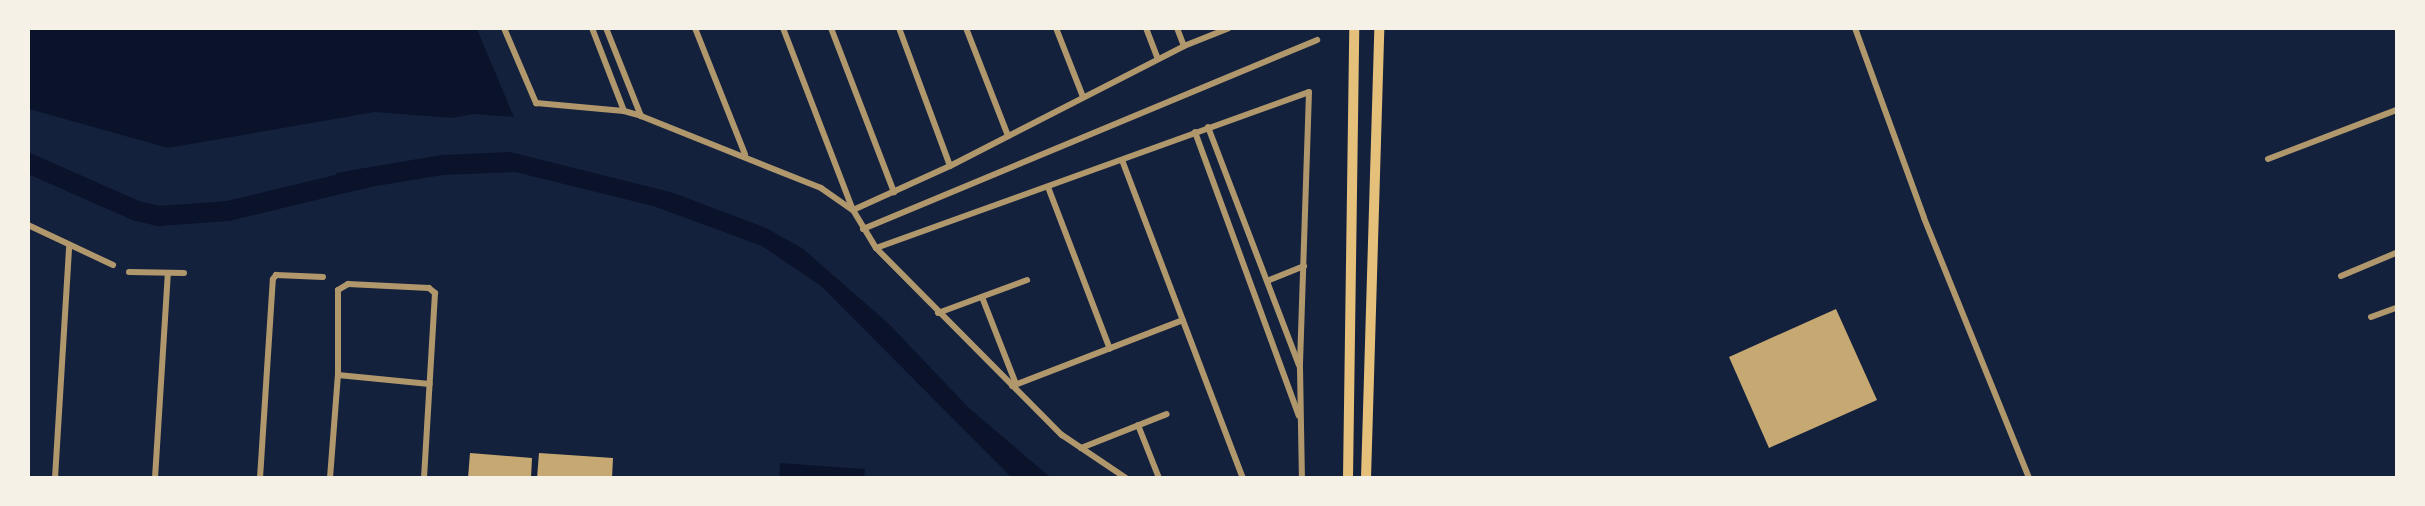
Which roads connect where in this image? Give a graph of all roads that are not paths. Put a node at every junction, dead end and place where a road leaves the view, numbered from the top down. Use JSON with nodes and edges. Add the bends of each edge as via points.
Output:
{"nodes":[{"id":1,"x":504,"y":28,"type":"edge"},
{"id":2,"x":592,"y":28,"type":"edge"},
{"id":3,"x":606,"y":28,"type":"edge"},
{"id":4,"x":695,"y":28,"type":"edge"},
{"id":5,"x":783,"y":28,"type":"edge"},
{"id":6,"x":831,"y":28,"type":"edge"},
{"id":7,"x":899,"y":28,"type":"edge"},
{"id":8,"x":966,"y":28,"type":"edge"},
{"id":9,"x":1056,"y":28,"type":"edge"},
{"id":10,"x":1146,"y":28,"type":"edge"},
{"id":11,"x":1177,"y":28,"type":"edge"},
{"id":12,"x":1229,"y":28,"type":"edge"},
{"id":13,"x":1354,"y":28,"type":"edge"},
{"id":14,"x":1379,"y":28,"type":"edge"},
{"id":15,"x":1855,"y":28,"type":"edge"},
{"id":16,"x":1317,"y":40,"type":"dead end"},
{"id":17,"x":1184,"y":46,"type":"junction"},
{"id":18,"x":1158,"y":59,"type":"junction"},
{"id":19,"x":1083,"y":97,"type":"junction"},
{"id":20,"x":2397,"y":110,"type":"edge"},
{"id":21,"x":624,"y":111,"type":"junction"},
{"id":22,"x":641,"y":116,"type":"junction"},
{"id":23,"x":1208,"y":128,"type":"junction"},
{"id":24,"x":1195,"y":132,"type":"junction"},
{"id":25,"x":1008,"y":136,"type":"junction"},
{"id":26,"x":745,"y":154,"type":"junction"},
{"id":27,"x":2268,"y":159,"type":"dead end"},
{"id":28,"x":1122,"y":160,"type":"junction"},
{"id":29,"x":950,"y":166,"type":"junction"},
{"id":30,"x":1048,"y":187,"type":"junction"},
{"id":31,"x":894,"y":192,"type":"junction"},
{"id":32,"x":853,"y":210,"type":"junction"},
{"id":33,"x":28,"y":225,"type":"edge"},
{"id":34,"x":863,"y":229,"type":"junction"},
{"id":35,"x":69,"y":246,"type":"junction"},
{"id":36,"x":876,"y":248,"type":"junction"},
{"id":37,"x":2397,"y":253,"type":"edge"},
{"id":38,"x":113,"y":265,"type":"dead end"},
{"id":39,"x":1304,"y":266,"type":"junction"},
{"id":40,"x":129,"y":272,"type":"dead end"},
{"id":41,"x":184,"y":273,"type":"dead end"},
{"id":42,"x":168,"y":274,"type":"junction"},
{"id":43,"x":323,"y":276,"type":"dead end"},
{"id":44,"x":2341,"y":276,"type":"dead end"},
{"id":45,"x":1026,"y":280,"type":"dead end"},
{"id":46,"x":1267,"y":281,"type":"junction"},
{"id":47,"x":982,"y":297,"type":"junction"},
{"id":48,"x":2397,"y":308,"type":"edge"},
{"id":49,"x":938,"y":314,"type":"junction"},
{"id":50,"x":2372,"y":317,"type":"dead end"},
{"id":51,"x":1183,"y":321,"type":"junction"},
{"id":52,"x":1110,"y":348,"type":"junction"},
{"id":53,"x":1300,"y":368,"type":"junction"},
{"id":54,"x":338,"y":375,"type":"junction"},
{"id":55,"x":430,"y":384,"type":"junction"},
{"id":56,"x":1014,"y":385,"type":"junction"},
{"id":57,"x":1167,"y":414,"type":"dead end"},
{"id":58,"x":1302,"y":422,"type":"junction"},
{"id":59,"x":1138,"y":425,"type":"junction"},
{"id":60,"x":1081,"y":448,"type":"junction"},
{"id":61,"x":55,"y":477,"type":"edge"},
{"id":62,"x":155,"y":477,"type":"edge"},
{"id":63,"x":260,"y":477,"type":"edge"},
{"id":64,"x":330,"y":477,"type":"edge"},
{"id":65,"x":424,"y":477,"type":"edge"},
{"id":66,"x":1126,"y":477,"type":"edge"},
{"id":67,"x":1159,"y":477,"type":"edge"},
{"id":68,"x":1243,"y":477,"type":"edge"},
{"id":69,"x":1302,"y":477,"type":"edge"},
{"id":70,"x":1348,"y":477,"type":"edge"},
{"id":71,"x":1366,"y":477,"type":"edge"},
{"id":72,"x":2029,"y":477,"type":"edge"}],
"edges":[{"from":1,"to":21,"type":"street","via":[[534,103]]},
{"from":2,"to":21,"type":"street"},
{"from":3,"to":22,"type":"street"},
{"from":4,"to":26,"type":"street"},
{"from":5,"to":32,"type":"street"},
{"from":6,"to":31,"type":"street"},
{"from":7,"to":29,"type":"street"},
{"from":8,"to":25,"type":"street"},
{"from":9,"to":19,"type":"street"},
{"from":10,"to":18,"type":"street"},
{"from":11,"to":17,"type":"street"},
{"from":12,"to":17,"type":"street"},
{"from":13,"to":70,"type":"highway"},
{"from":14,"to":71,"type":"highway"},
{"from":15,"to":72,"type":"street","via":[[1924,218]]},
{"from":16,"to":34,"type":"street"},
{"from":17,"to":18,"type":"street"},
{"from":18,"to":19,"type":"street"},
{"from":19,"to":25,"type":"street"},
{"from":20,"to":27,"type":"street"},
{"from":21,"to":22,"type":"street"},
{"from":22,"to":26,"type":"street"},
{"from":23,"to":24,"type":"street"},
{"from":23,"to":39,"type":"street","via":[[1304,92],[1310,94]]},
{"from":23,"to":46,"type":"street"},
{"from":24,"to":28,"type":"street"},
{"from":24,"to":58,"type":"street"},
{"from":25,"to":29,"type":"street"},
{"from":26,"to":32,"type":"street","via":[[830,192]]},
{"from":28,"to":30,"type":"street"},
{"from":28,"to":51,"type":"street"},
{"from":29,"to":31,"type":"street"},
{"from":30,"to":36,"type":"street"},
{"from":30,"to":52,"type":"street"},
{"from":31,"to":32,"type":"street"},
{"from":32,"to":34,"type":"street"},
{"from":33,"to":35,"type":"street"},
{"from":34,"to":36,"type":"street"},
{"from":35,"to":38,"type":"street"},
{"from":35,"to":61,"type":"street"},
{"from":36,"to":49,"type":"street"},
{"from":37,"to":44,"type":"street"},
{"from":39,"to":46,"type":"street"},
{"from":39,"to":53,"type":"street"},
{"from":40,"to":42,"type":"street"},
{"from":41,"to":42,"type":"street"},
{"from":42,"to":62,"type":"street"},
{"from":43,"to":63,"type":"street","via":[[274,278]]},
{"from":45,"to":47,"type":"street"},
{"from":46,"to":53,"type":"street"},
{"from":47,"to":49,"type":"street"},
{"from":47,"to":56,"type":"street"},
{"from":48,"to":50,"type":"street"},
{"from":49,"to":56,"type":"street"},
{"from":51,"to":52,"type":"street"},
{"from":51,"to":68,"type":"street"},
{"from":52,"to":56,"type":"street"},
{"from":53,"to":58,"type":"street"},
{"from":54,"to":55,"type":"street"},
{"from":54,"to":55,"type":"street","via":[[341,285],[429,288],[436,296]]},
{"from":54,"to":64,"type":"street"},
{"from":55,"to":65,"type":"street"},
{"from":56,"to":60,"type":"street"},
{"from":57,"to":59,"type":"street"},
{"from":58,"to":69,"type":"street"},
{"from":59,"to":60,"type":"street"},
{"from":59,"to":67,"type":"street"},
{"from":60,"to":66,"type":"street"}]}
